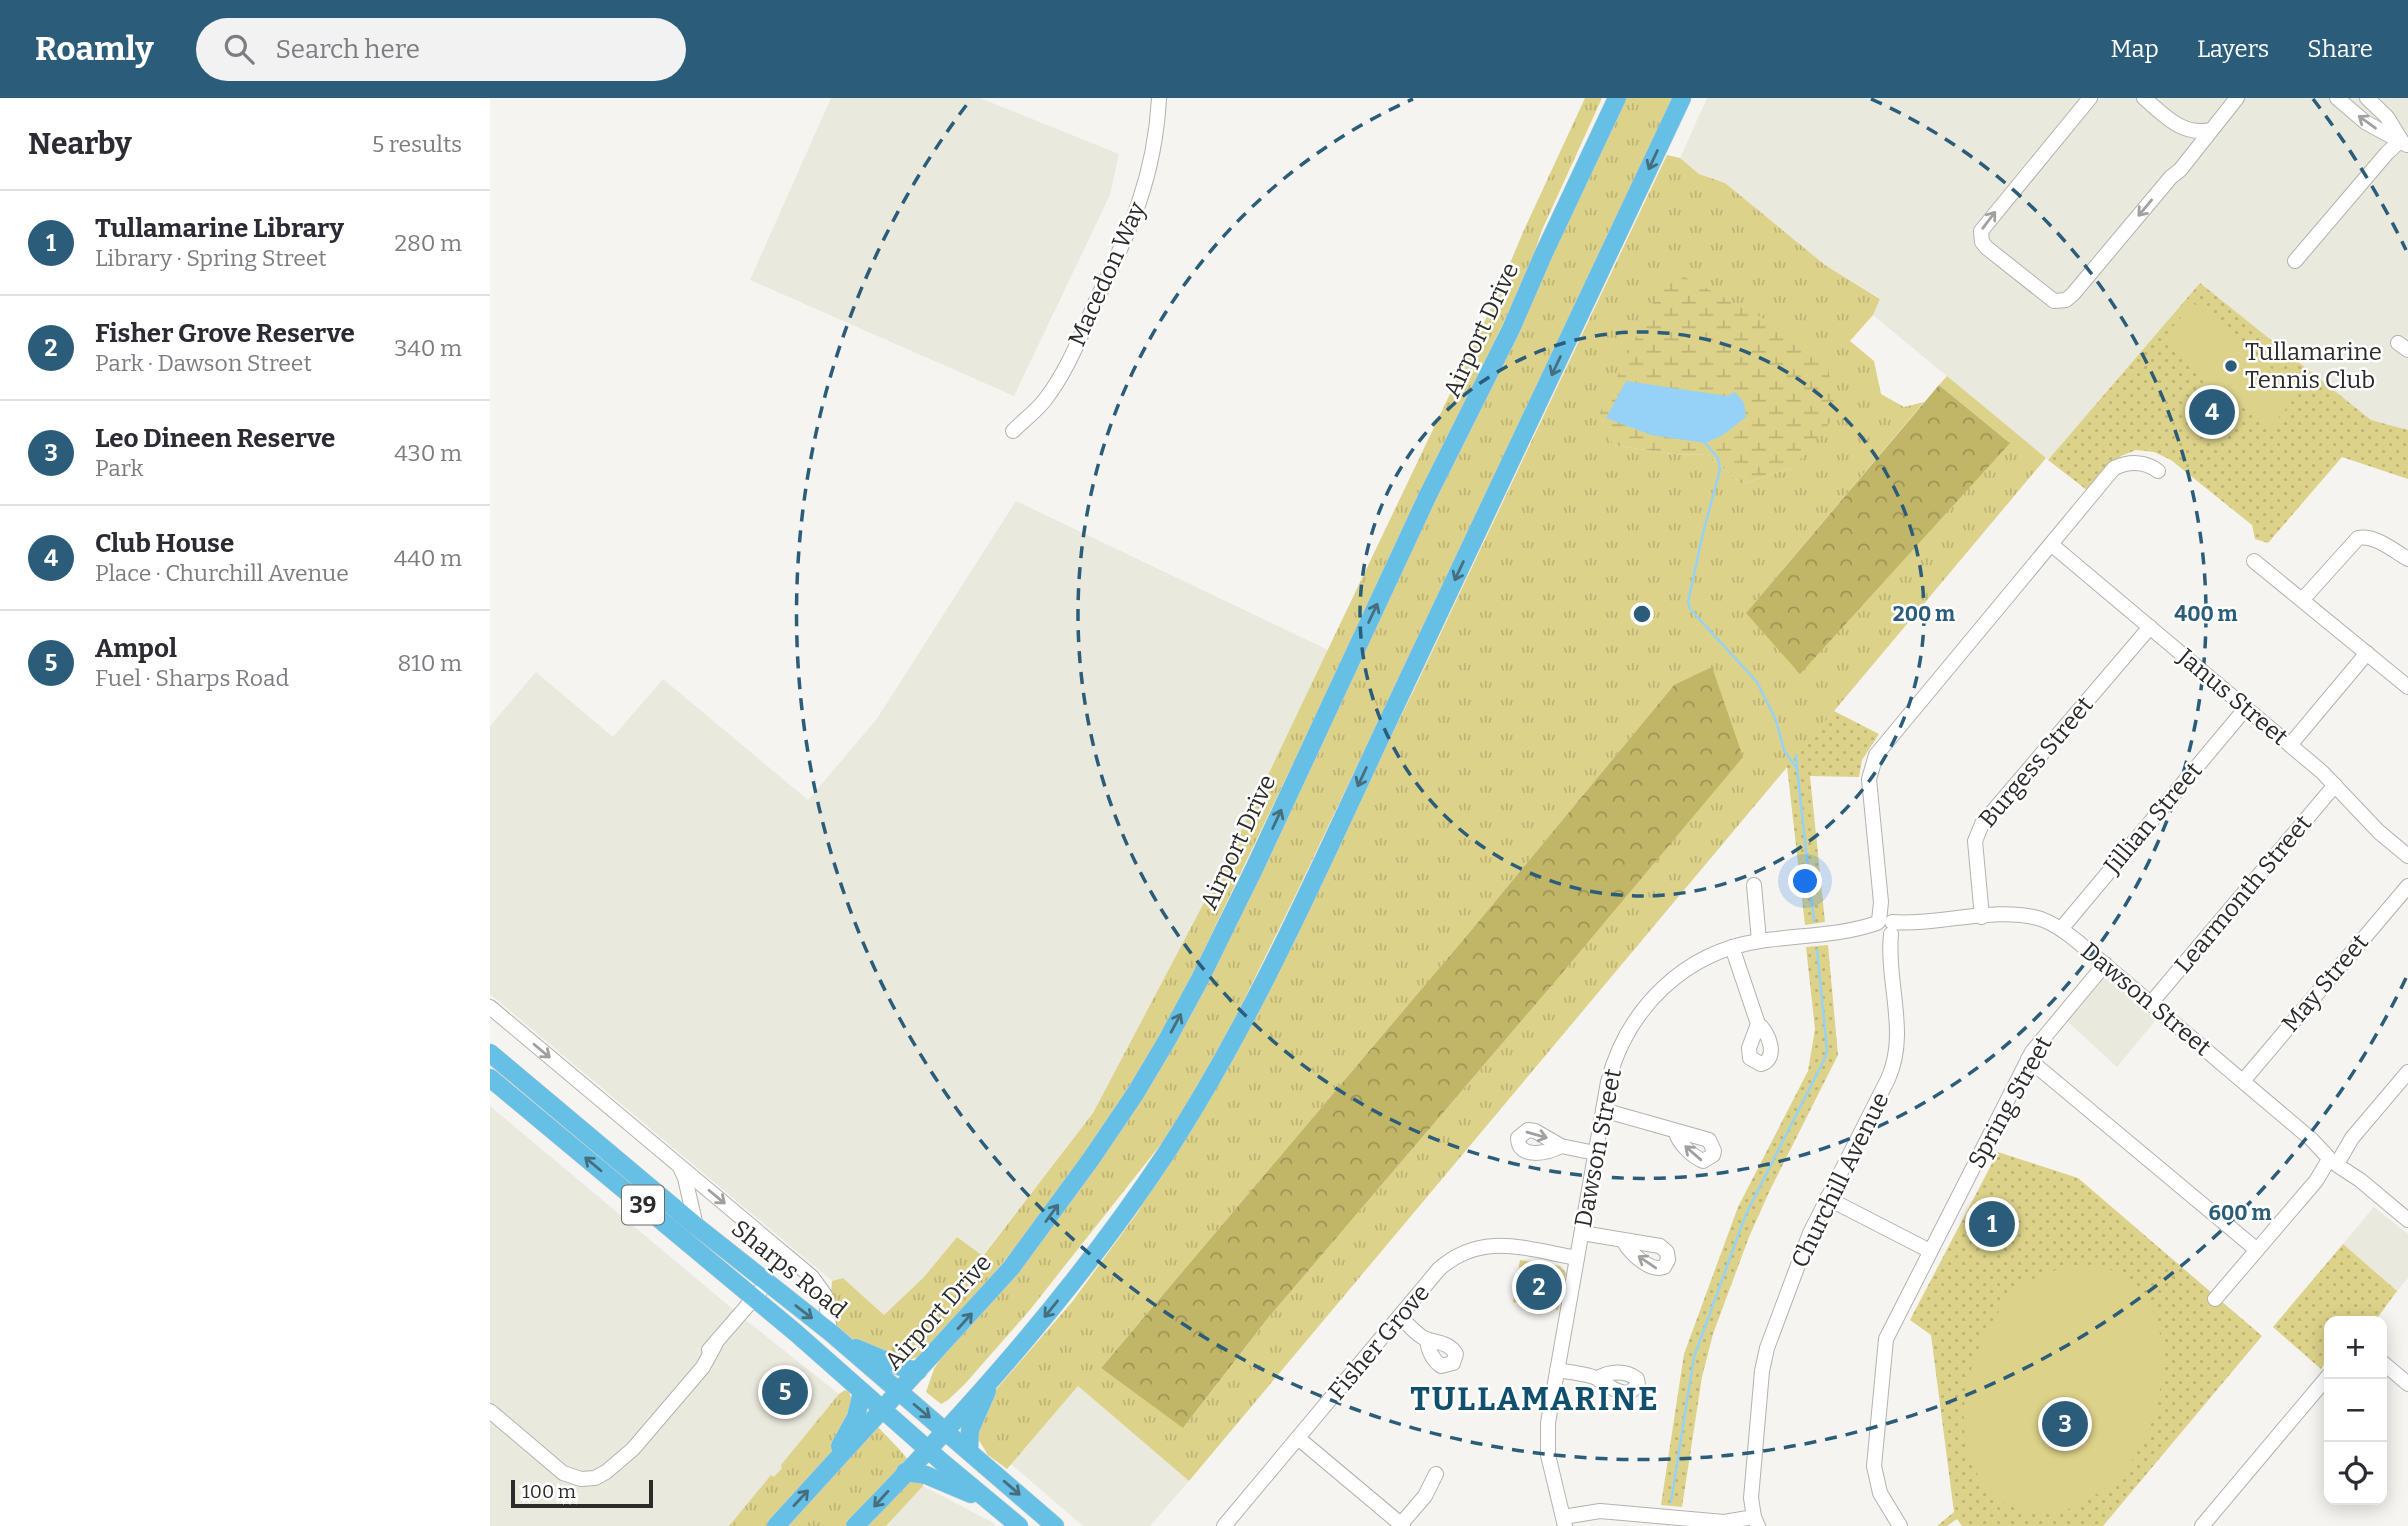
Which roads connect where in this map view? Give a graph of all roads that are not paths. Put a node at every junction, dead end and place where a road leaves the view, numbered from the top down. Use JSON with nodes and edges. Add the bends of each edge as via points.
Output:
{"nodes":[{"id":1,"x":1159,"y":98,"type":"edge"},
{"id":2,"x":1617,"y":98,"type":"edge"},
{"id":3,"x":1682,"y":98,"type":"edge"},
{"id":4,"x":2090,"y":98,"type":"edge"},
{"id":5,"x":2144,"y":98,"type":"edge"},
{"id":6,"x":2237,"y":98,"type":"edge"},
{"id":7,"x":2337,"y":98,"type":"edge"},
{"id":8,"x":2367,"y":98,"type":"edge"},
{"id":9,"x":2175,"y":124,"type":"junction"},
{"id":10,"x":2210,"y":130,"type":"junction"},
{"id":11,"x":2404,"y":143,"type":"edge"},
{"id":12,"x":2189,"y":156,"type":"junction"},
{"id":13,"x":2295,"y":261,"type":"dead end"},
{"id":14,"x":1013,"y":430,"type":"dead end"},
{"id":15,"x":2158,"y":471,"type":"dead end"},
{"id":16,"x":2052,"y":545,"type":"junction"},
{"id":17,"x":2408,"y":559,"type":"edge"},
{"id":18,"x":2254,"y":561,"type":"dead end"},
{"id":19,"x":2304,"y":599,"type":"junction"},
{"id":20,"x":2150,"y":626,"type":"junction"},
{"id":21,"x":2367,"y":653,"type":"junction"},
{"id":22,"x":2408,"y":687,"type":"edge"},
{"id":23,"x":2246,"y":708,"type":"junction"},
{"id":24,"x":2290,"y":745,"type":"junction"},
{"id":25,"x":2335,"y":785,"type":"junction"},
{"id":26,"x":2408,"y":856,"type":"edge"},
{"id":27,"x":1754,"y":886,"type":"dead end"},
{"id":28,"x":2408,"y":886,"type":"edge"},
{"id":29,"x":1982,"y":917,"type":"junction"},
{"id":30,"x":1885,"y":928,"type":"junction"},
{"id":31,"x":2061,"y":929,"type":"junction"},
{"id":32,"x":1759,"y":941,"type":"junction"},
{"id":33,"x":1732,"y":947,"type":"junction"},
{"id":34,"x":2105,"y":964,"type":"junction"},
{"id":35,"x":2151,"y":1003,"type":"junction"},
{"id":36,"x":490,"y":1007,"type":"edge"},
{"id":37,"x":1758,"y":1024,"type":"dead end"},
{"id":38,"x":490,"y":1053,"type":"edge"},
{"id":39,"x":2028,"y":1059,"type":"junction"},
{"id":40,"x":2408,"y":1072,"type":"edge"},
{"id":41,"x":490,"y":1078,"type":"edge"},
{"id":42,"x":2243,"y":1081,"type":"junction"},
{"id":43,"x":1603,"y":1110,"type":"junction"},
{"id":44,"x":1676,"y":1132,"type":"dead end"},
{"id":45,"x":1561,"y":1146,"type":"dead end"},
{"id":46,"x":1595,"y":1153,"type":"junction"},
{"id":47,"x":2335,"y":1158,"type":"junction"},
{"id":48,"x":679,"y":1166,"type":"junction"},
{"id":49,"x":1827,"y":1198,"type":"junction"},
{"id":50,"x":2408,"y":1220,"type":"edge"},
{"id":51,"x":696,"y":1226,"type":"junction"},
{"id":52,"x":1582,"y":1233,"type":"junction"},
{"id":53,"x":1624,"y":1242,"type":"dead end"},
{"id":54,"x":2257,"y":1250,"type":"junction"},
{"id":55,"x":1930,"y":1251,"type":"junction"},
{"id":56,"x":1577,"y":1258,"type":"junction"},
{"id":57,"x":767,"y":1283,"type":"junction"},
{"id":58,"x":754,"y":1298,"type":"junction"},
{"id":59,"x":2215,"y":1299,"type":"dead end"},
{"id":60,"x":1400,"y":1317,"type":"junction"},
{"id":61,"x":835,"y":1337,"type":"junction"},
{"id":62,"x":1427,"y":1339,"type":"dead end"},
{"id":63,"x":2387,"y":1366,"type":"edge"},
{"id":64,"x":1557,"y":1370,"type":"junction"},
{"id":65,"x":918,"y":1371,"type":"junction"},
{"id":66,"x":995,"y":1373,"type":"junction"},
{"id":67,"x":1598,"y":1378,"type":"dead end"},
{"id":68,"x":2326,"y":1379,"type":"edge"},
{"id":69,"x":2408,"y":1384,"type":"edge"},
{"id":70,"x":862,"y":1392,"type":"junction"},
{"id":71,"x":900,"y":1392,"type":"junction"},
{"id":72,"x":883,"y":1410,"type":"junction"},
{"id":73,"x":490,"y":1411,"type":"edge"},
{"id":74,"x":944,"y":1430,"type":"junction"},
{"id":75,"x":1298,"y":1438,"type":"junction"},
{"id":76,"x":927,"y":1449,"type":"junction"},
{"id":77,"x":969,"y":1450,"type":"junction"},
{"id":78,"x":827,"y":1471,"type":"junction"},
{"id":79,"x":905,"y":1472,"type":"junction"},
{"id":80,"x":1436,"y":1474,"type":"dead end"},
{"id":81,"x":992,"y":1504,"type":"junction"},
{"id":82,"x":1756,"y":1521,"type":"edge"},
{"id":83,"x":1564,"y":1522,"type":"edge"},
{"id":84,"x":1225,"y":1525,"type":"edge"},
{"id":85,"x":1402,"y":1525,"type":"edge"},
{"id":86,"x":776,"y":1526,"type":"edge"},
{"id":87,"x":855,"y":1526,"type":"edge"},
{"id":88,"x":1019,"y":1526,"type":"edge"},
{"id":89,"x":1055,"y":1526,"type":"edge"},
{"id":90,"x":1899,"y":1526,"type":"edge"},
{"id":91,"x":2202,"y":1526,"type":"edge"}],
"edges":[{"from":1,"to":14,"type":"street","name":"Macedon Way","via":[[1153,158],[1130,229],[1060,378],[1044,401]]},
{"from":65,"to":2,"type":"main road","name":"Airport Drive","one_way":true,"via":[[1011,1268],[1051,1215],[1166,1042],[1255,867]]},
{"from":3,"to":66,"type":"main road","one_way":true,"via":[[1255,1001],[1147,1181],[1072,1284]]},
{"from":12,"to":4,"type":"street","one_way":true,"via":[[2073,294],[2059,302],[2050,300],[1987,248],[1981,231]]},
{"from":5,"to":9,"type":"street"},
{"from":6,"to":10,"type":"street"},
{"from":11,"to":7,"type":"street","one_way":true,"via":[[2365,122]]},
{"from":8,"to":11,"type":"street"},
{"from":9,"to":10,"type":"street","via":[[2197,133]]},
{"from":9,"to":12,"type":"street","via":[[2186,139]]},
{"from":10,"to":12,"type":"street"},
{"from":11,"to":13,"type":"street","via":[[2387,153]]},
{"from":15,"to":16,"type":"street","name":"Churchill Avenue","via":[[2134,463],[2114,468]]},
{"from":16,"to":20,"type":"street","name":"Janus Street"},
{"from":16,"to":30,"type":"street","name":"Churchill Avenue","via":[[1876,755],[1869,779]]},
{"from":17,"to":19,"type":"street","via":[[2363,536]]},
{"from":18,"to":19,"type":"street"},
{"from":19,"to":21,"type":"street"},
{"from":20,"to":23,"type":"street","name":"Janus Street"},
{"from":20,"to":29,"type":"street","name":"Burgess Street","via":[[1977,832]]},
{"from":21,"to":22,"type":"street"},
{"from":21,"to":24,"type":"street"},
{"from":23,"to":24,"type":"street","name":"Janus Street"},
{"from":23,"to":31,"type":"street","name":"Jillian Street"},
{"from":24,"to":25,"type":"street","name":"Janus Street"},
{"from":25,"to":26,"type":"street","name":"Janus Street"},
{"from":25,"to":35,"type":"street","name":"Learmonth Street"},
{"from":27,"to":32,"type":"street"},
{"from":28,"to":42,"type":"street","name":"May Street"},
{"from":29,"to":30,"type":"street","name":"Dawson Street"},
{"from":29,"to":31,"type":"street","name":"Dawson Street","via":[[2030,917]]},
{"from":30,"to":32,"type":"street","name":"Dawson Street"},
{"from":30,"to":49,"type":"street","name":"Churchill Avenue","via":[[1898,1038],[1896,1058]]},
{"from":31,"to":34,"type":"street","name":"Dawson Street"},
{"from":32,"to":33,"type":"street","name":"Dawson Street"},
{"from":33,"to":37,"type":"street"},
{"from":33,"to":43,"type":"street","name":"Dawson Street","via":[[1678,974],[1649,1002],[1618,1051]]},
{"from":34,"to":35,"type":"street","name":"Dawson Street"},
{"from":34,"to":39,"type":"street","name":"Spring Street"},
{"from":35,"to":42,"type":"street","name":"Dawson Street"},
{"from":36,"to":48,"type":"street","one_way":true},
{"from":38,"to":51,"type":"main road","name":"Sharps Road","number":"39"},
{"from":39,"to":54,"type":"street"},
{"from":39,"to":55,"type":"street","name":"Spring Street"},
{"from":40,"to":47,"type":"street"},
{"from":58,"to":41,"type":"main road","name":"Sharps Road","number":"39","one_way":true},
{"from":42,"to":47,"type":"street","name":"Dawson Street"},
{"from":43,"to":44,"type":"street"},
{"from":43,"to":46,"type":"street","name":"Dawson Street"},
{"from":45,"to":46,"type":"street"},
{"from":46,"to":52,"type":"street","name":"Dawson Street"},
{"from":47,"to":50,"type":"street","name":"Dawson Street"},
{"from":47,"to":54,"type":"street"},
{"from":48,"to":51,"type":"street"},
{"from":48,"to":61,"type":"street","one_way":true,"via":[[820,1286]]},
{"from":49,"to":55,"type":"street"},
{"from":49,"to":82,"type":"street","name":"Churchill Avenue","via":[[1763,1361],[1752,1486]]},
{"from":51,"to":57,"type":"main road","name":"Sharps Road","number":"39"},
{"from":52,"to":53,"type":"street"},
{"from":52,"to":56,"type":"street","name":"Dawson Street"},
{"from":54,"to":59,"type":"street"},
{"from":55,"to":90,"type":"street","name":"Spring Street","via":[[1889,1330],[1885,1347],[1875,1476]]},
{"from":56,"to":60,"type":"street","name":"Fisher Grove","via":[[1504,1245],[1477,1247],[1439,1269]]},
{"from":56,"to":64,"type":"street","name":"Dawson Street"},
{"from":57,"to":58,"type":"street"},
{"from":57,"to":61,"type":"main road","name":"Sharps Road","number":"39","one_way":true},
{"from":58,"to":70,"type":"main road","name":"Sharps Road","number":"39"},
{"from":58,"to":73,"type":"street","via":[[633,1449],[595,1478],[581,1479],[558,1469]]},
{"from":60,"to":62,"type":"street"},
{"from":60,"to":75,"type":"street","name":"Fisher Grove"},
{"from":61,"to":65,"type":"main road"},
{"from":61,"to":71,"type":"main road","name":"Sharps Road","number":"39"},
{"from":63,"to":69,"type":"street"},
{"from":64,"to":67,"type":"street"},
{"from":64,"to":83,"type":"street","name":"Dawson Street","via":[[1547,1440]]},
{"from":65,"to":71,"type":"main road","name":"Airport Drive"},
{"from":66,"to":74,"type":"main road"},
{"from":66,"to":77,"type":"main road","via":[[970,1430]]},
{"from":68,"to":91,"type":"street"},
{"from":70,"to":72,"type":"main road","name":"Sharps Road","number":"39"},
{"from":70,"to":78,"type":"main road","via":[[856,1417]]},
{"from":71,"to":72,"type":"main road","name":"Airport Drive"},
{"from":71,"to":74,"type":"main road","name":"Sharps Road","number":"39","one_way":true},
{"from":72,"to":76,"type":"main road","name":"Sharps Road","number":"39"},
{"from":72,"to":78,"type":"main road","name":"Airport Drive"},
{"from":74,"to":76,"type":"main road"},
{"from":74,"to":77,"type":"main road","name":"Sharps Road","number":"39"},
{"from":75,"to":84,"type":"street","name":"Fisher Grove"},
{"from":75,"to":85,"type":"street"},
{"from":76,"to":79,"type":"main road"},
{"from":76,"to":81,"type":"main road","name":"Sharps Road","number":"39"},
{"from":77,"to":89,"type":"main road","name":"Sharps Road","number":"39","one_way":true},
{"from":86,"to":78,"type":"main road","name":"Airport Drive","one_way":true},
{"from":79,"to":81,"type":"main road","via":[[926,1475]]},
{"from":79,"to":87,"type":"main road","one_way":true},
{"from":80,"to":85,"type":"street"},
{"from":81,"to":88,"type":"main road","name":"Sharps Road","number":"39"},
{"from":82,"to":83,"type":"street","via":[[1600,1511]]}]}
